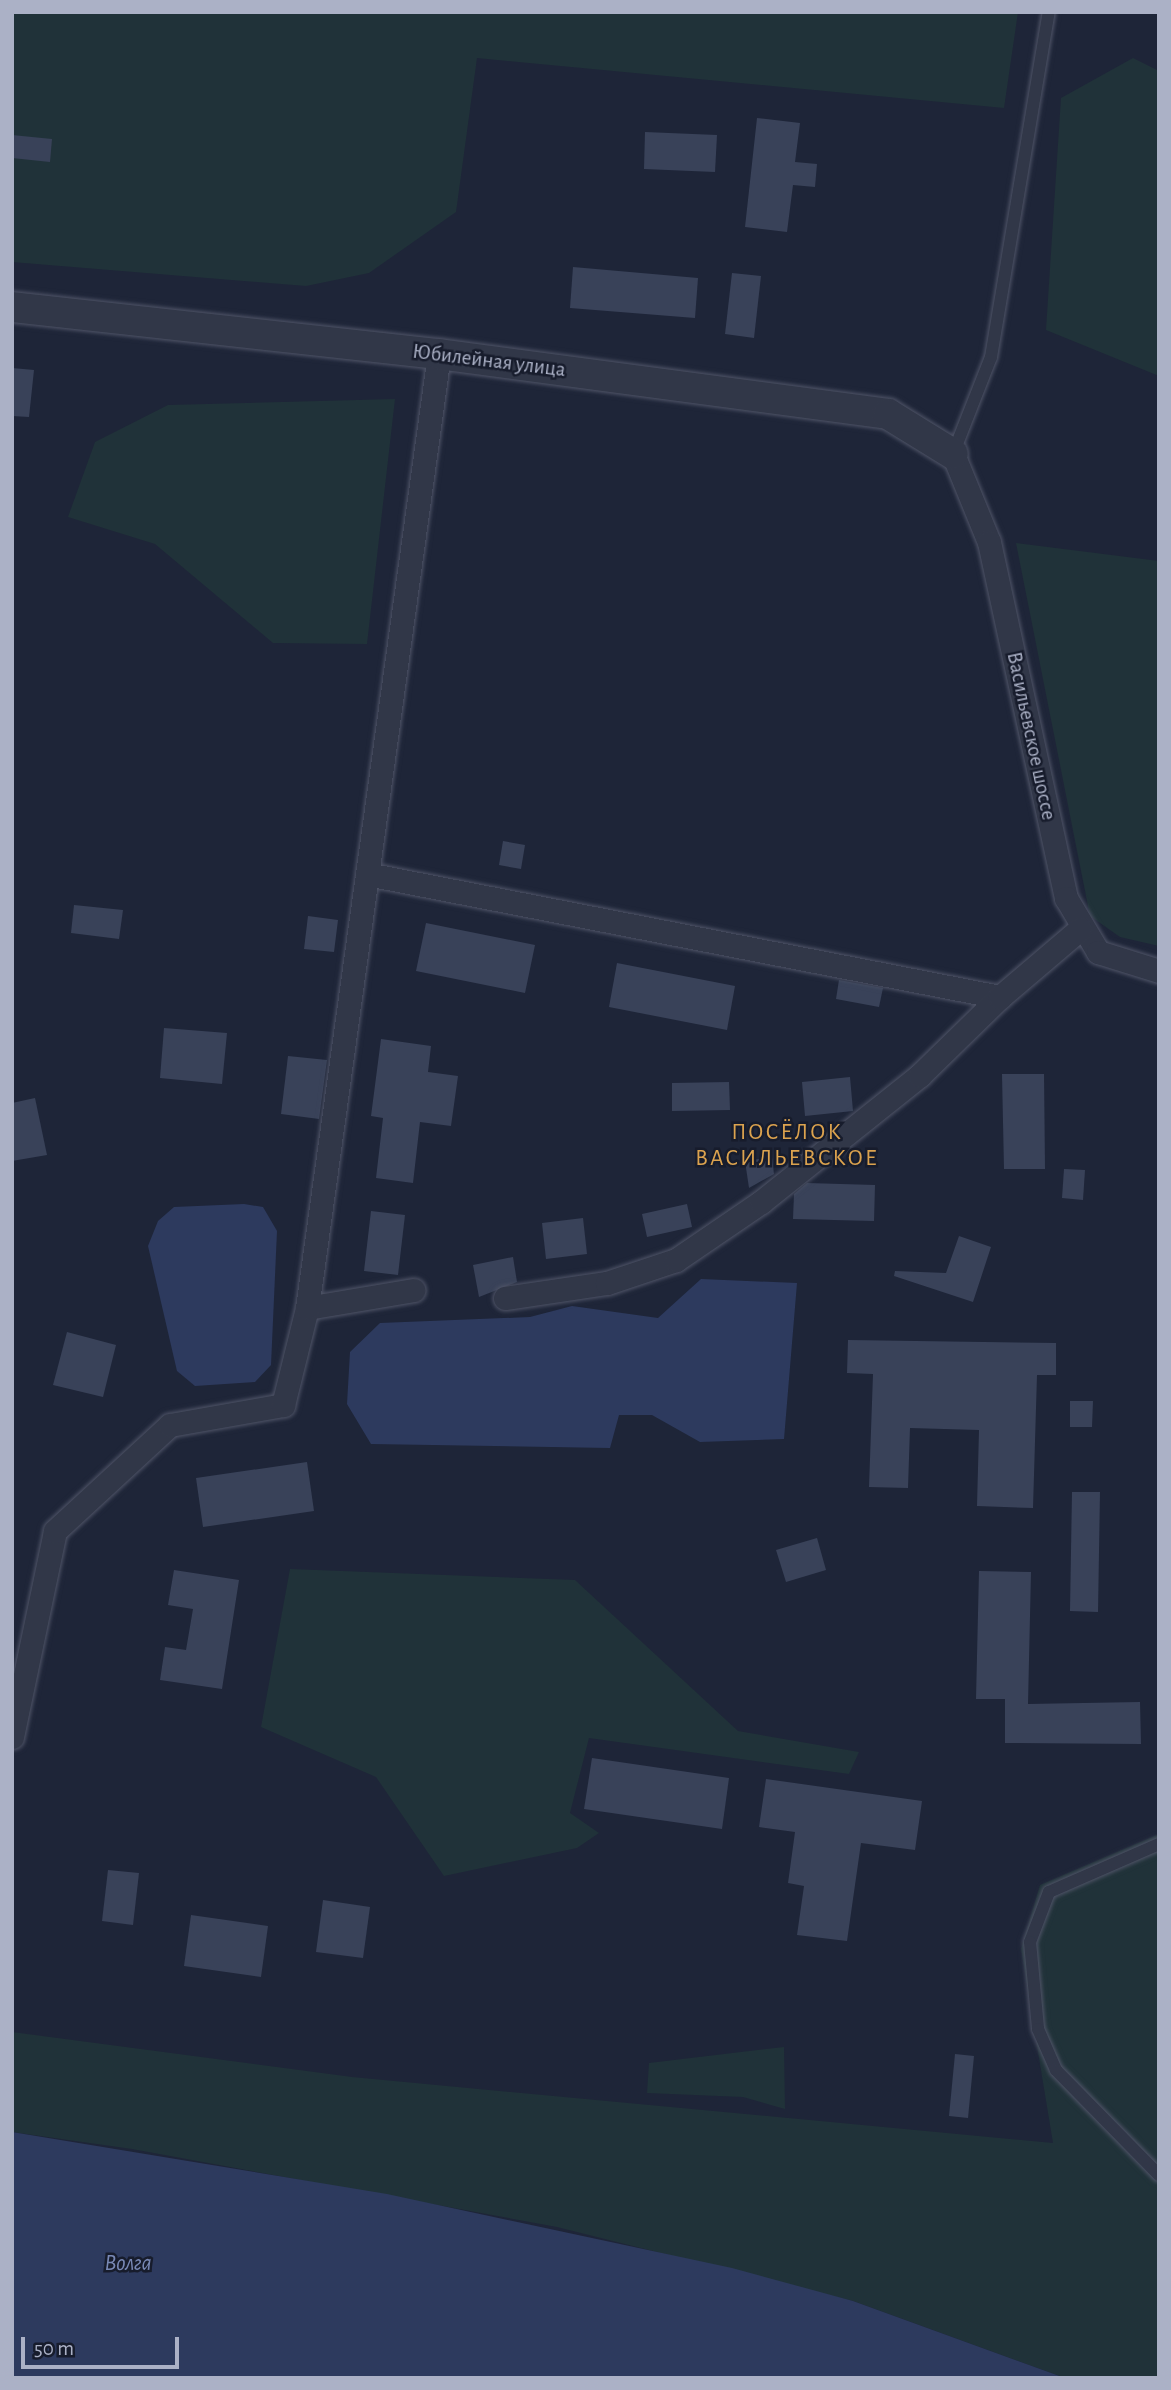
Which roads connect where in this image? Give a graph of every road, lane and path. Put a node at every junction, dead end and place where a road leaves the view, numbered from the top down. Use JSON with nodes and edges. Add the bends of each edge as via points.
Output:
{"nodes":[{"id":1,"x":1049,"y":12,"type":"edge"},
{"id":2,"x":12,"y":307,"type":"edge"},
{"id":3,"x":439,"y":354,"type":"junction"},
{"id":4,"x":953,"y":454,"type":"junction"},
{"id":5,"x":367,"y":874,"type":"junction"},
{"id":6,"x":1080,"y":929,"type":"junction"},
{"id":7,"x":1159,"y":971,"type":"edge"},
{"id":8,"x":1000,"y":997,"type":"junction"},
{"id":9,"x":413,"y":1290,"type":"dead end"},
{"id":10,"x":505,"y":1298,"type":"dead end"},
{"id":11,"x":307,"y":1308,"type":"junction"},
{"id":12,"x":12,"y":1737,"type":"edge"},
{"id":13,"x":1159,"y":1844,"type":"edge"},
{"id":14,"x":1159,"y":2175,"type":"edge"}],
"edges":[{"from":1,"to":4,"type":"lane","via":[[991,357]]},
{"from":2,"to":3,"type":"street","name":"Юбилейная улица"},
{"from":3,"to":4,"type":"street","name":"Юбилейная улица","via":[[888,414]]},
{"from":3,"to":5,"type":"street"},
{"from":4,"to":6,"type":"street","name":"Васильевское шоссе","via":[[989,542],[1066,898]]},
{"from":5,"to":8,"type":"street"},
{"from":5,"to":11,"type":"street"},
{"from":6,"to":7,"type":"street","name":"Васильевское шоссе","via":[[1098,952]]},
{"from":6,"to":8,"type":"street"},
{"from":8,"to":10,"type":"street","via":[[910,1082],[761,1202],[676,1260],[607,1283]]},
{"from":9,"to":11,"type":"street"},
{"from":11,"to":12,"type":"street","via":[[284,1405],[170,1425],[55,1531]]},
{"from":13,"to":14,"type":"lane","via":[[1049,1892],[1030,1942],[1038,2029],[1055,2070]]}]}
